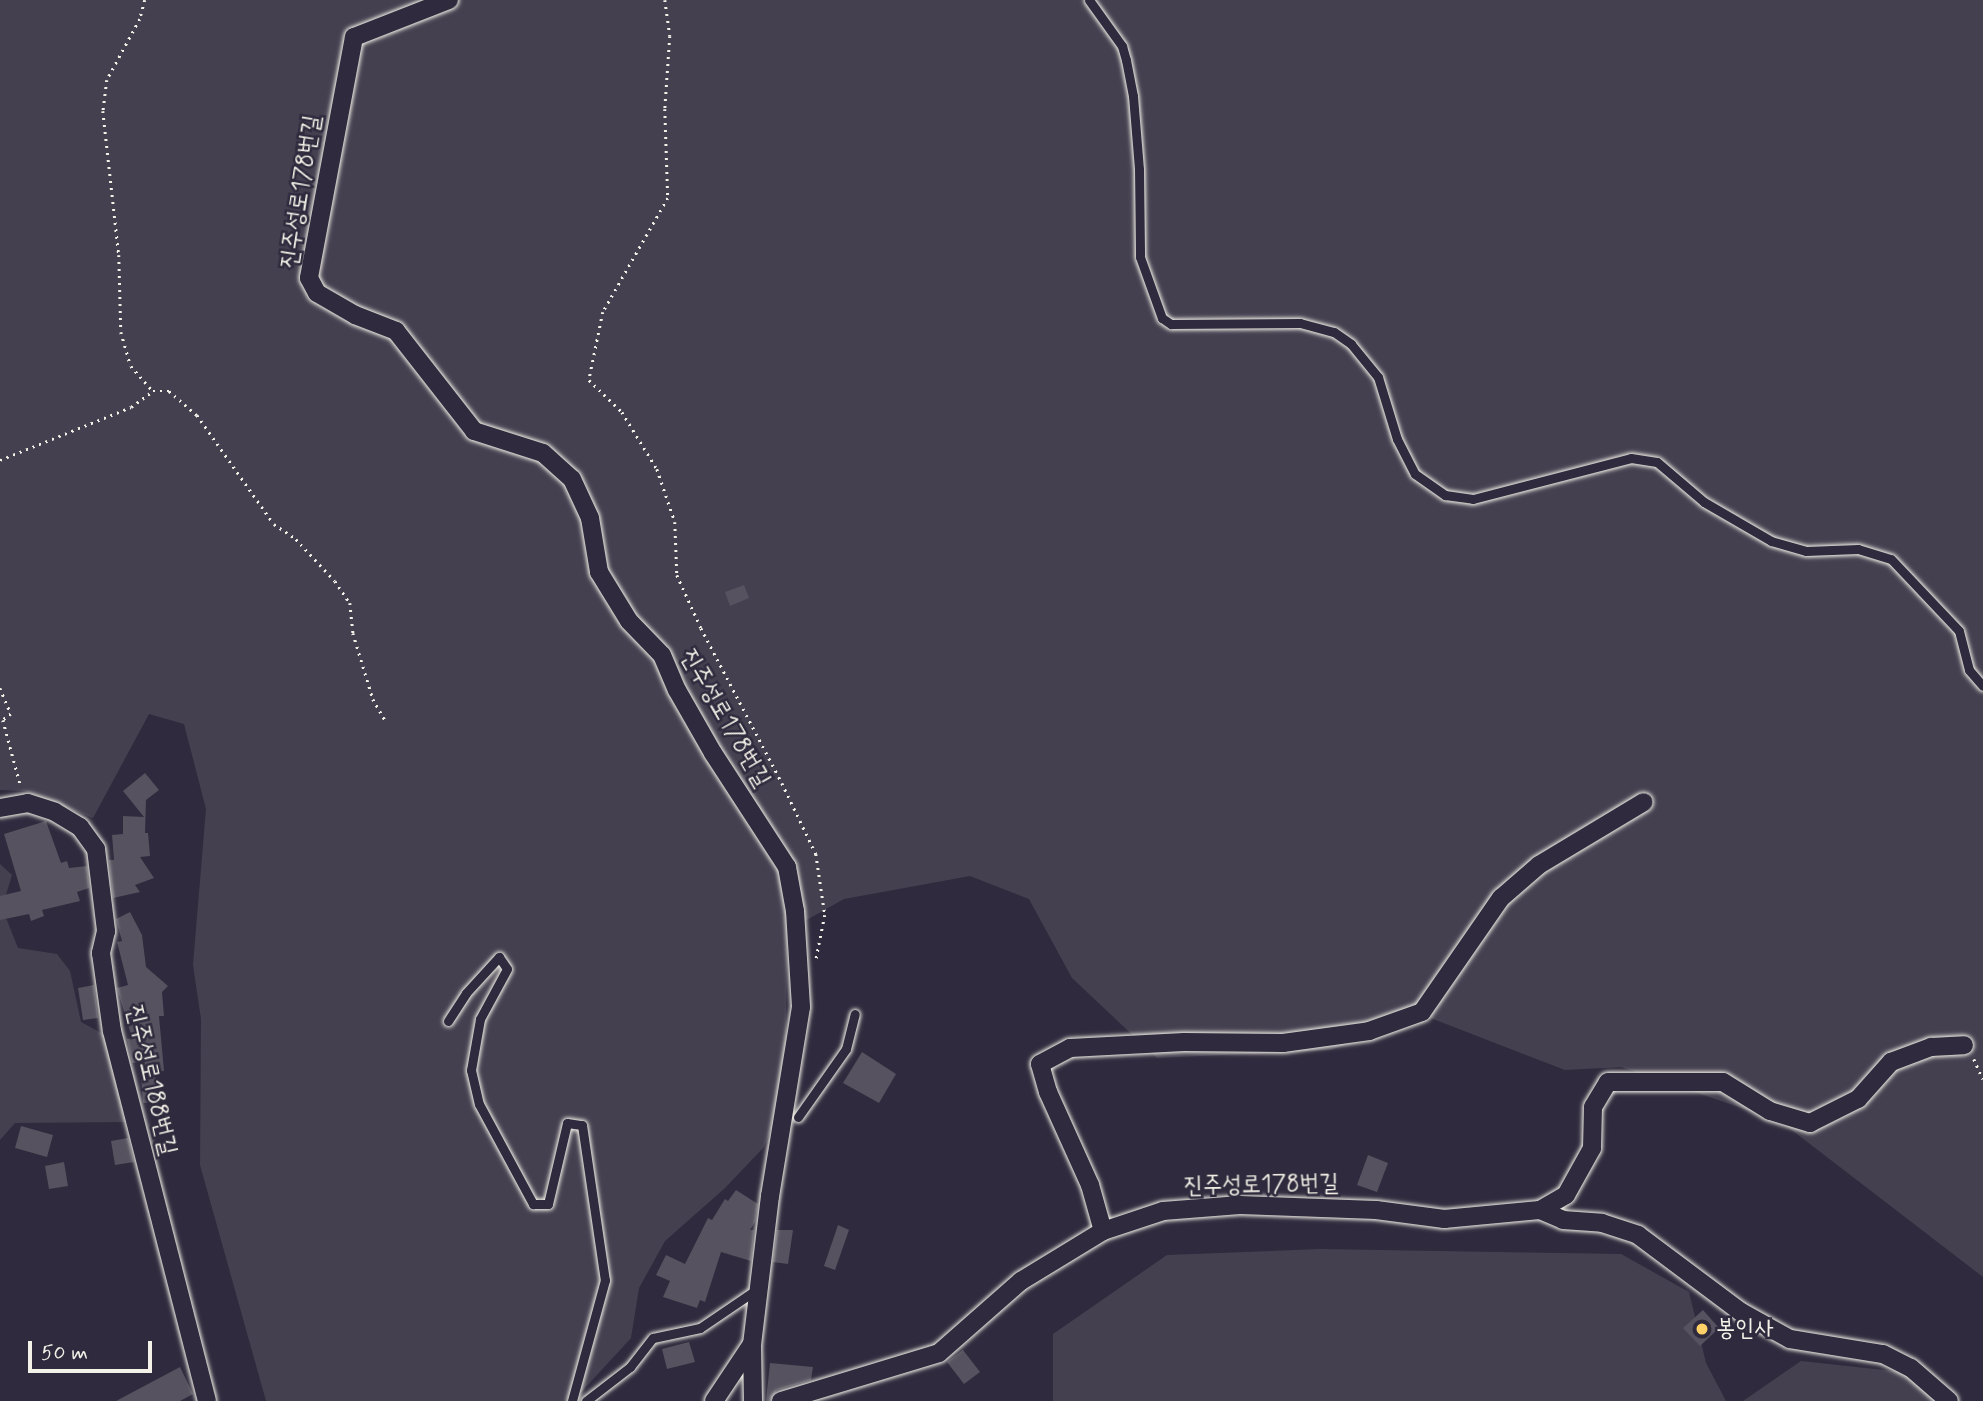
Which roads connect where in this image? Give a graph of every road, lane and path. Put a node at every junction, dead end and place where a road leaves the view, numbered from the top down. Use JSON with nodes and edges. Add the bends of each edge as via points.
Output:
{"nodes":[{"id":1,"x":145,"y":0,"type":"edge"},
{"id":2,"x":449,"y":0,"type":"edge"},
{"id":3,"x":665,"y":0,"type":"edge"},
{"id":4,"x":1089,"y":0,"type":"edge"},
{"id":5,"x":153,"y":391,"type":"junction"},
{"id":6,"x":0,"y":460,"type":"edge"},
{"id":7,"x":1983,"y":686,"type":"edge"},
{"id":8,"x":0,"y":688,"type":"edge"},
{"id":9,"x":385,"y":720,"type":"dead end"},
{"id":10,"x":1644,"y":802,"type":"dead end"},
{"id":11,"x":28,"y":803,"type":"junction"},
{"id":12,"x":0,"y":808,"type":"edge"},
{"id":13,"x":816,"y":961,"type":"dead end"},
{"id":14,"x":855,"y":1014,"type":"dead end"},
{"id":15,"x":448,"y":1021,"type":"dead end"},
{"id":16,"x":1964,"y":1045,"type":"joint"},
{"id":17,"x":1983,"y":1079,"type":"edge"},
{"id":18,"x":798,"y":1117,"type":"dead end"},
{"id":19,"x":1539,"y":1209,"type":"junction"},
{"id":20,"x":1103,"y":1231,"type":"junction"},
{"id":21,"x":761,"y":1287,"type":"junction"},
{"id":22,"x":752,"y":1344,"type":"junction"},
{"id":23,"x":207,"y":1401,"type":"edge"},
{"id":24,"x":572,"y":1401,"type":"edge"},
{"id":25,"x":586,"y":1401,"type":"edge"},
{"id":26,"x":714,"y":1401,"type":"edge"},
{"id":27,"x":753,"y":1401,"type":"edge"},
{"id":28,"x":781,"y":1401,"type":"edge"},
{"id":29,"x":1949,"y":1401,"type":"edge"}],
"edges":[{"from":1,"to":5,"type":"path","via":[[140,19],[107,80],[103,111],[119,255],[121,332],[131,366]]},
{"from":2,"to":21,"type":"street","name":"진주성로178번길","via":[[354,37],[309,278],[317,293],[396,331],[474,431],[543,453],[572,479],[590,518],[599,572],[629,621],[662,655],[713,753],[787,867],[795,911],[801,1007],[770,1196]]},
{"from":3,"to":13,"type":"path","via":[[670,36],[665,109],[668,198],[603,312],[589,380],[622,412],[657,469],[675,522],[677,575],[816,855],[825,915]]},
{"from":4,"to":7,"type":"lane","via":[[1122,46],[1126,60],[1139,169],[1140,257],[1162,318],[1171,324],[1300,323],[1334,332],[1351,344],[1378,377],[1397,439],[1415,474],[1445,495],[1473,499],[1631,458],[1657,462],[1704,502],[1770,541],[1806,551],[1858,549],[1891,559],[1959,631],[1969,670]]},
{"from":5,"to":6,"type":"path","via":[[131,407]]},
{"from":5,"to":9,"type":"path","via":[[169,391],[197,415],[274,524],[296,539],[335,581],[350,603],[353,634],[373,699]]},
{"from":8,"to":11,"type":"path","via":[[11,714],[3,720],[14,769]]},
{"from":10,"to":20,"type":"street","via":[[1539,865],[1501,898],[1422,1012],[1368,1031],[1283,1043],[1070,1048],[1040,1064],[1090,1185]]},
{"from":11,"to":12,"type":"street"},
{"from":11,"to":23,"type":"street","name":"진주성로188번길","via":[[55,811],[80,827],[96,849],[106,931],[101,953],[112,1031]]},
{"from":14,"to":18,"type":"lane","via":[[846,1049]]},
{"from":15,"to":24,"type":"lane","via":[[499,957],[507,969],[480,1019],[471,1070],[479,1104],[533,1204],[548,1204],[567,1123],[582,1125],[605,1280]]},
{"from":16,"to":17,"type":"path"},
{"from":16,"to":19,"type":"street","name":"진주성로178번길","via":[[1931,1047],[1891,1062],[1858,1099],[1810,1123],[1770,1111],[1723,1082],[1608,1082],[1594,1107],[1592,1148],[1566,1195]]},
{"from":19,"to":20,"type":"street","name":"진주성로178번길","via":[[1444,1219],[1376,1210],[1240,1205],[1164,1212]]},
{"from":19,"to":29,"type":"street","name":"진주성로178번길","via":[[1563,1220],[1602,1223],[1638,1235],[1741,1312],[1790,1339],[1883,1354],[1912,1368]]},
{"from":20,"to":28,"type":"street","name":"진주성로178번길","via":[[1021,1281],[939,1353]]},
{"from":21,"to":22,"type":"street","name":"진주성로178번길"},
{"from":21,"to":25,"type":"lane","via":[[700,1328],[653,1338],[630,1367]]},
{"from":22,"to":26,"type":"street","name":"진주성로178번길"},
{"from":22,"to":27,"type":"street","name":"진주성로178번길"}]}
